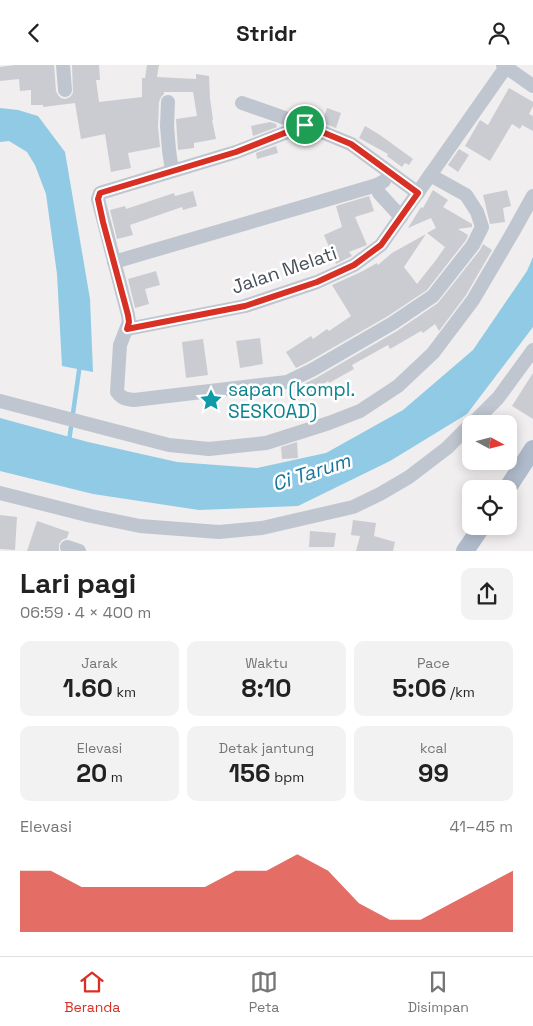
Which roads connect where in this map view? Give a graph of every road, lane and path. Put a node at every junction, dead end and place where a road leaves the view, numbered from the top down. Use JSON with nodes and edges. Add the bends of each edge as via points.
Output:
{"nodes":[{"id":1,"x":63,"y":65,"type":"edge"},
{"id":2,"x":505,"y":66,"type":"edge"},
{"id":3,"x":533,"y":86,"type":"edge"},
{"id":4,"x":65,"y":90,"type":"dead end"},
{"id":5,"x":168,"y":102,"type":"dead end"},
{"id":6,"x":242,"y":103,"type":"dead end"},
{"id":7,"x":305,"y":125,"type":"junction"},
{"id":8,"x":172,"y":171,"type":"junction"},
{"id":9,"x":393,"y":175,"type":"junction"},
{"id":10,"x":430,"y":175,"type":"junction"},
{"id":11,"x":377,"y":185,"type":"junction"},
{"id":12,"x":418,"y":193,"type":"junction"},
{"id":13,"x":533,"y":196,"type":"edge"},
{"id":14,"x":401,"y":217,"type":"junction"},
{"id":15,"x":114,"y":262,"type":"junction"},
{"id":16,"x":127,"y":329,"type":"junction"},
{"id":17,"x":533,"y":351,"type":"edge"},
{"id":18,"x":0,"y":401,"type":"edge"},
{"id":19,"x":480,"y":415,"type":"edge"},
{"id":20,"x":462,"y":433,"type":"edge"},
{"id":21,"x":533,"y":451,"type":"edge"},
{"id":22,"x":513,"y":480,"type":"edge"},
{"id":23,"x":0,"y":493,"type":"edge"},
{"id":24,"x":476,"y":535,"type":"edge"},
{"id":25,"x":465,"y":551,"type":"edge"}],
"edges":[{"from":1,"to":4,"type":"street"},
{"from":2,"to":3,"type":"street"},
{"from":2,"to":10,"type":"street","name":"Jalan Melati"},
{"from":5,"to":8,"type":"street"},
{"from":6,"to":7,"type":"street"},
{"from":7,"to":8,"type":"street","via":[[236,152]]},
{"from":7,"to":9,"type":"street","via":[[351,144]]},
{"from":8,"to":15,"type":"street","via":[[100,193],[98,199]]},
{"from":9,"to":11,"type":"street"},
{"from":9,"to":12,"type":"street"},
{"from":10,"to":12,"type":"street","name":"Jalan Melati"},
{"from":10,"to":16,"type":"street","via":[[466,195],[478,212],[482,227],[473,245],[433,296],[312,370],[287,382],[125,399],[117,393],[120,345]]},
{"from":11,"to":14,"type":"street","via":[[379,193]]},
{"from":11,"to":15,"type":"street"},
{"from":12,"to":14,"type":"street","name":"Jalan Melati"},
{"from":13,"to":18,"type":"street","via":[[473,300],[433,353],[398,386],[360,411],[329,423],[266,443],[209,449],[169,445]]},
{"from":14,"to":16,"type":"street","name":"Jalan Melati","via":[[381,245],[354,265],[317,282],[245,306]]},
{"from":15,"to":16,"type":"street","via":[[128,315]]},
{"from":17,"to":19,"type":"street","via":[[498,398]]},
{"from":20,"to":23,"type":"street","via":[[409,477],[353,507],[262,528],[219,532],[140,526]]},
{"from":21,"to":22,"type":"main road"},
{"from":24,"to":25,"type":"main road"}]}
